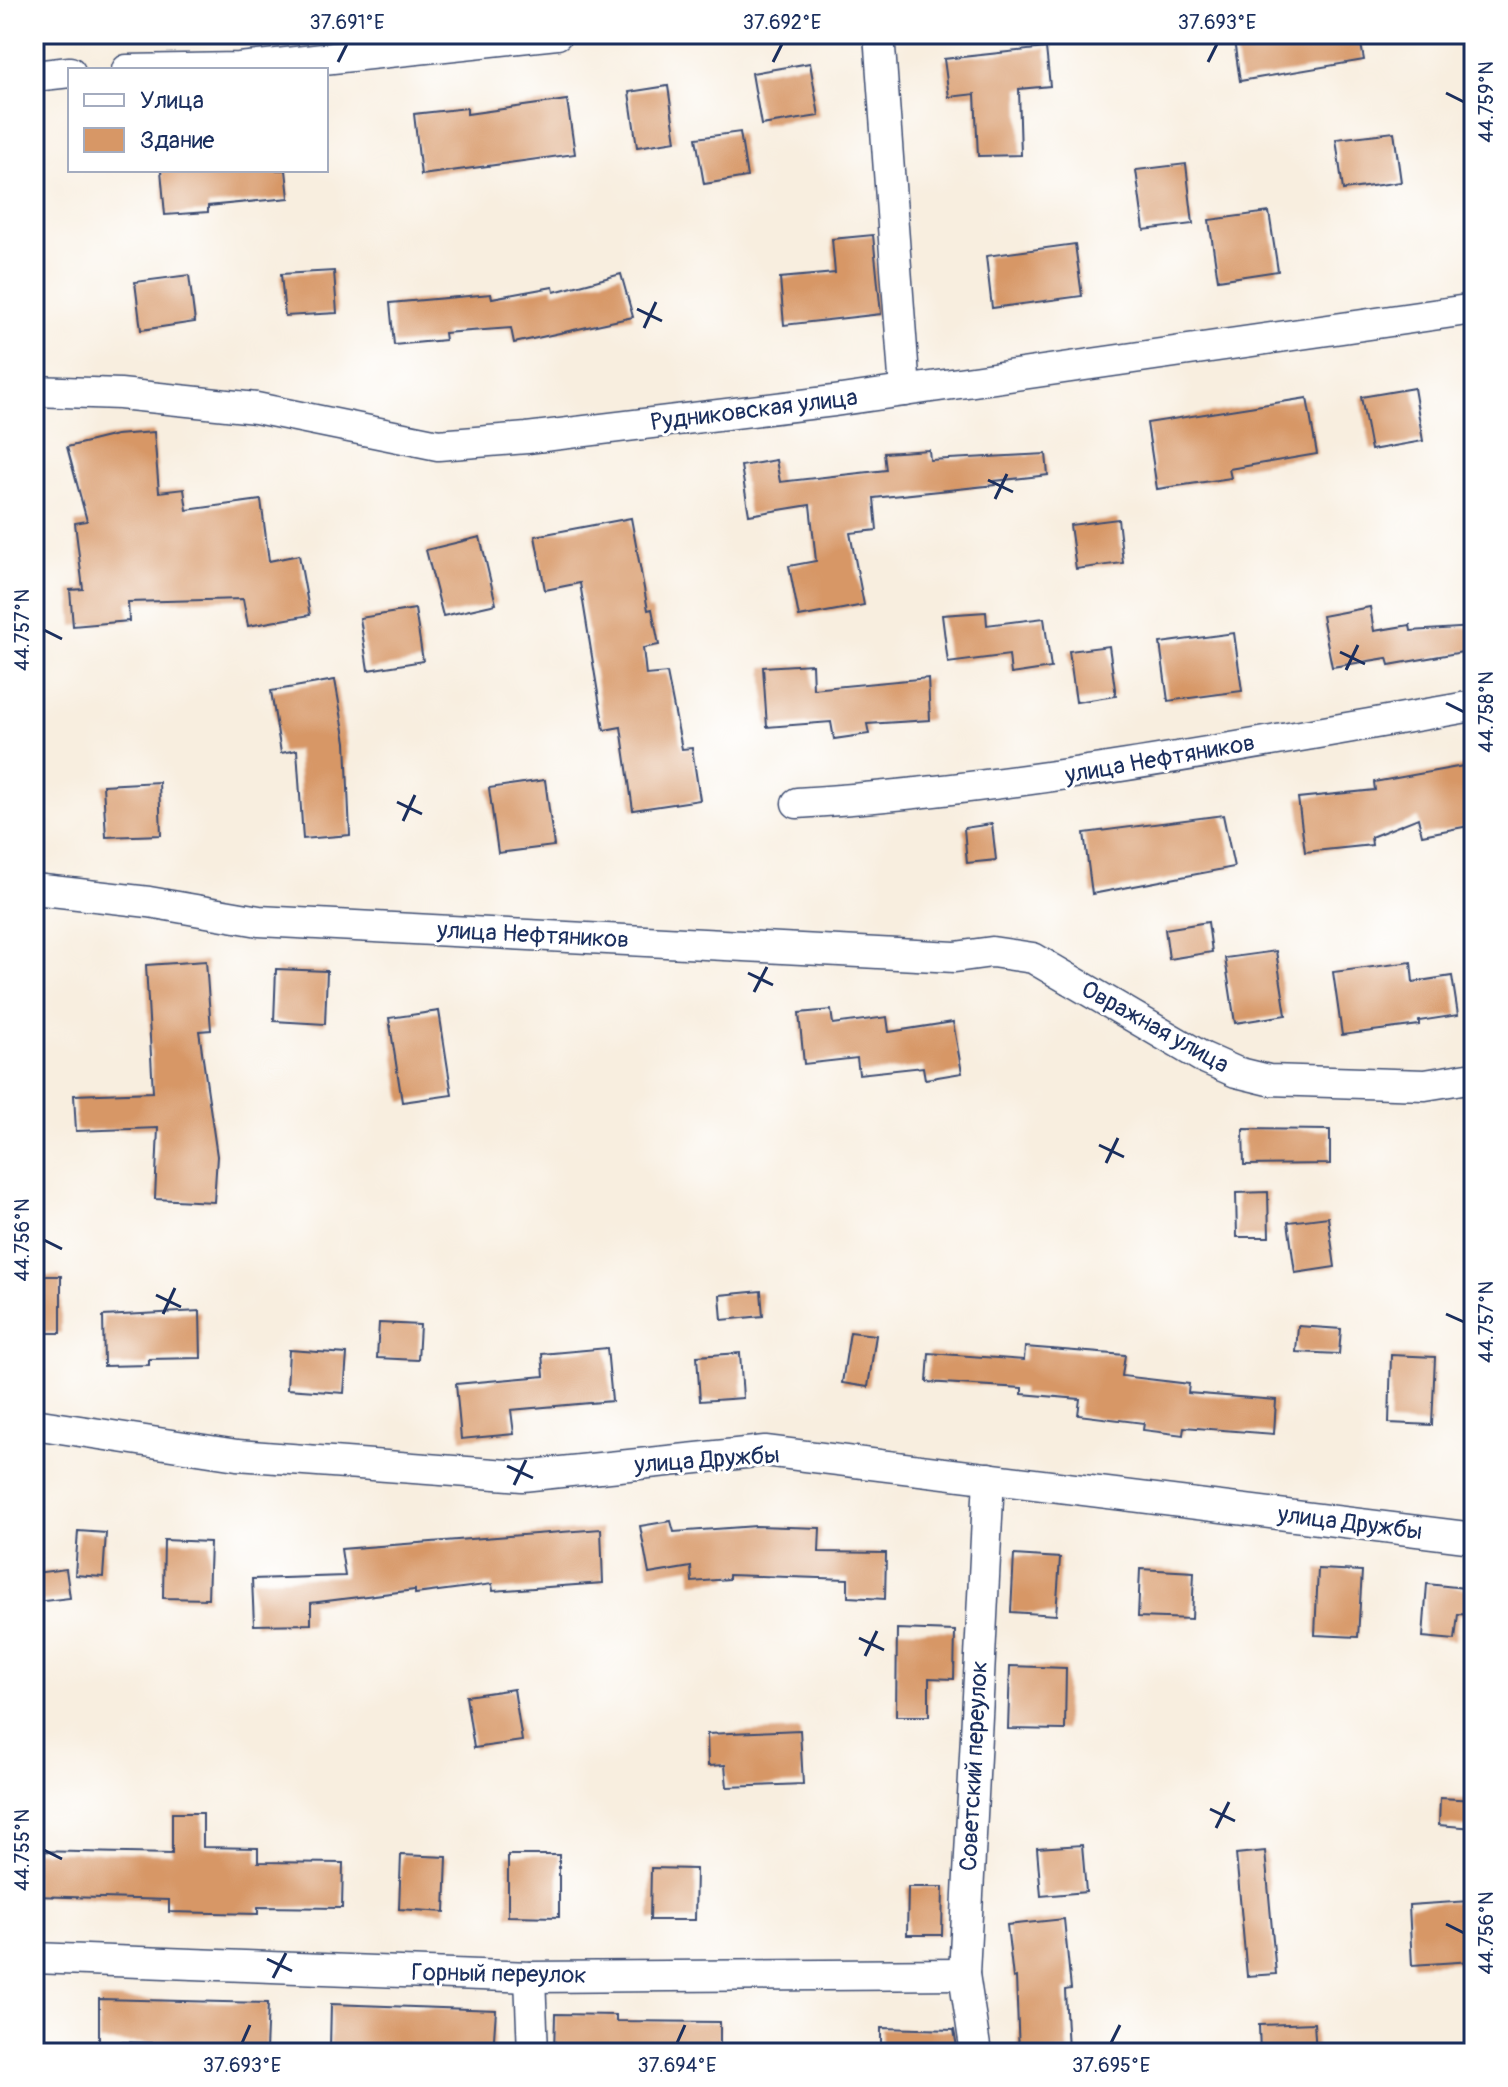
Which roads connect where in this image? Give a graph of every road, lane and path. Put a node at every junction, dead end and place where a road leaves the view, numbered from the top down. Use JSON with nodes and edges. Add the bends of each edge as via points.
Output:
{"nodes":[{"id":1,"x":557,"y":34,"type":"edge"},
{"id":2,"x":879,"y":34,"type":"edge"},
{"id":3,"x":239,"y":68,"type":"edge"},
{"id":4,"x":68,"y":72,"type":"edge"},
{"id":5,"x":34,"y":76,"type":"edge"},
{"id":6,"x":1474,"y":309,"type":"edge"},
{"id":7,"x":34,"y":391,"type":"edge"},
{"id":8,"x":905,"y":391,"type":"junction"},
{"id":9,"x":1474,"y":706,"type":"edge"},
{"id":10,"x":797,"y":803,"type":"dead end"},
{"id":11,"x":34,"y":889,"type":"edge"},
{"id":12,"x":1033,"y":958,"type":"joint"},
{"id":13,"x":1474,"y":1077,"type":"edge"},
{"id":14,"x":34,"y":1424,"type":"edge"},
{"id":15,"x":989,"y":1478,"type":"junction"},
{"id":16,"x":1474,"y":1538,"type":"edge"},
{"id":17,"x":34,"y":1958,"type":"edge"},
{"id":18,"x":964,"y":1974,"type":"junction"},
{"id":19,"x":530,"y":1977,"type":"junction"},
{"id":20,"x":533,"y":2053,"type":"edge"},
{"id":21,"x":976,"y":2053,"type":"edge"}],
"edges":[{"from":1,"to":3,"type":"street"},
{"from":2,"to":8,"type":"street"},
{"from":4,"to":5,"type":"street"},
{"from":6,"to":8,"type":"street","name":"Рудниковская улица"},
{"from":7,"to":8,"type":"street","name":"Рудниковская улица","via":[[256,408],[438,445]]},
{"from":9,"to":10,"type":"street","name":"улица Нефтяников","via":[[1036,780]]},
{"from":11,"to":12,"type":"street","name":"улица Нефтяников","via":[[259,921],[955,957],[992,952]]},
{"from":12,"to":13,"type":"street","name":"Овражная улица","via":[[1236,1072],[1269,1080],[1425,1085]]},
{"from":14,"to":15,"type":"street","name":"улица Дружбы","via":[[237,1455],[522,1476],[765,1451]]},
{"from":15,"to":16,"type":"street","name":"улица Дружбы"},
{"from":15,"to":18,"type":"street","name":"Советский переулок"},
{"from":17,"to":19,"type":"street","name":"Горный переулок"},
{"from":18,"to":19,"type":"street","name":"Горный переулок"},
{"from":18,"to":21,"type":"street","name":"Советский переулок"},
{"from":19,"to":20,"type":"street"}]}
